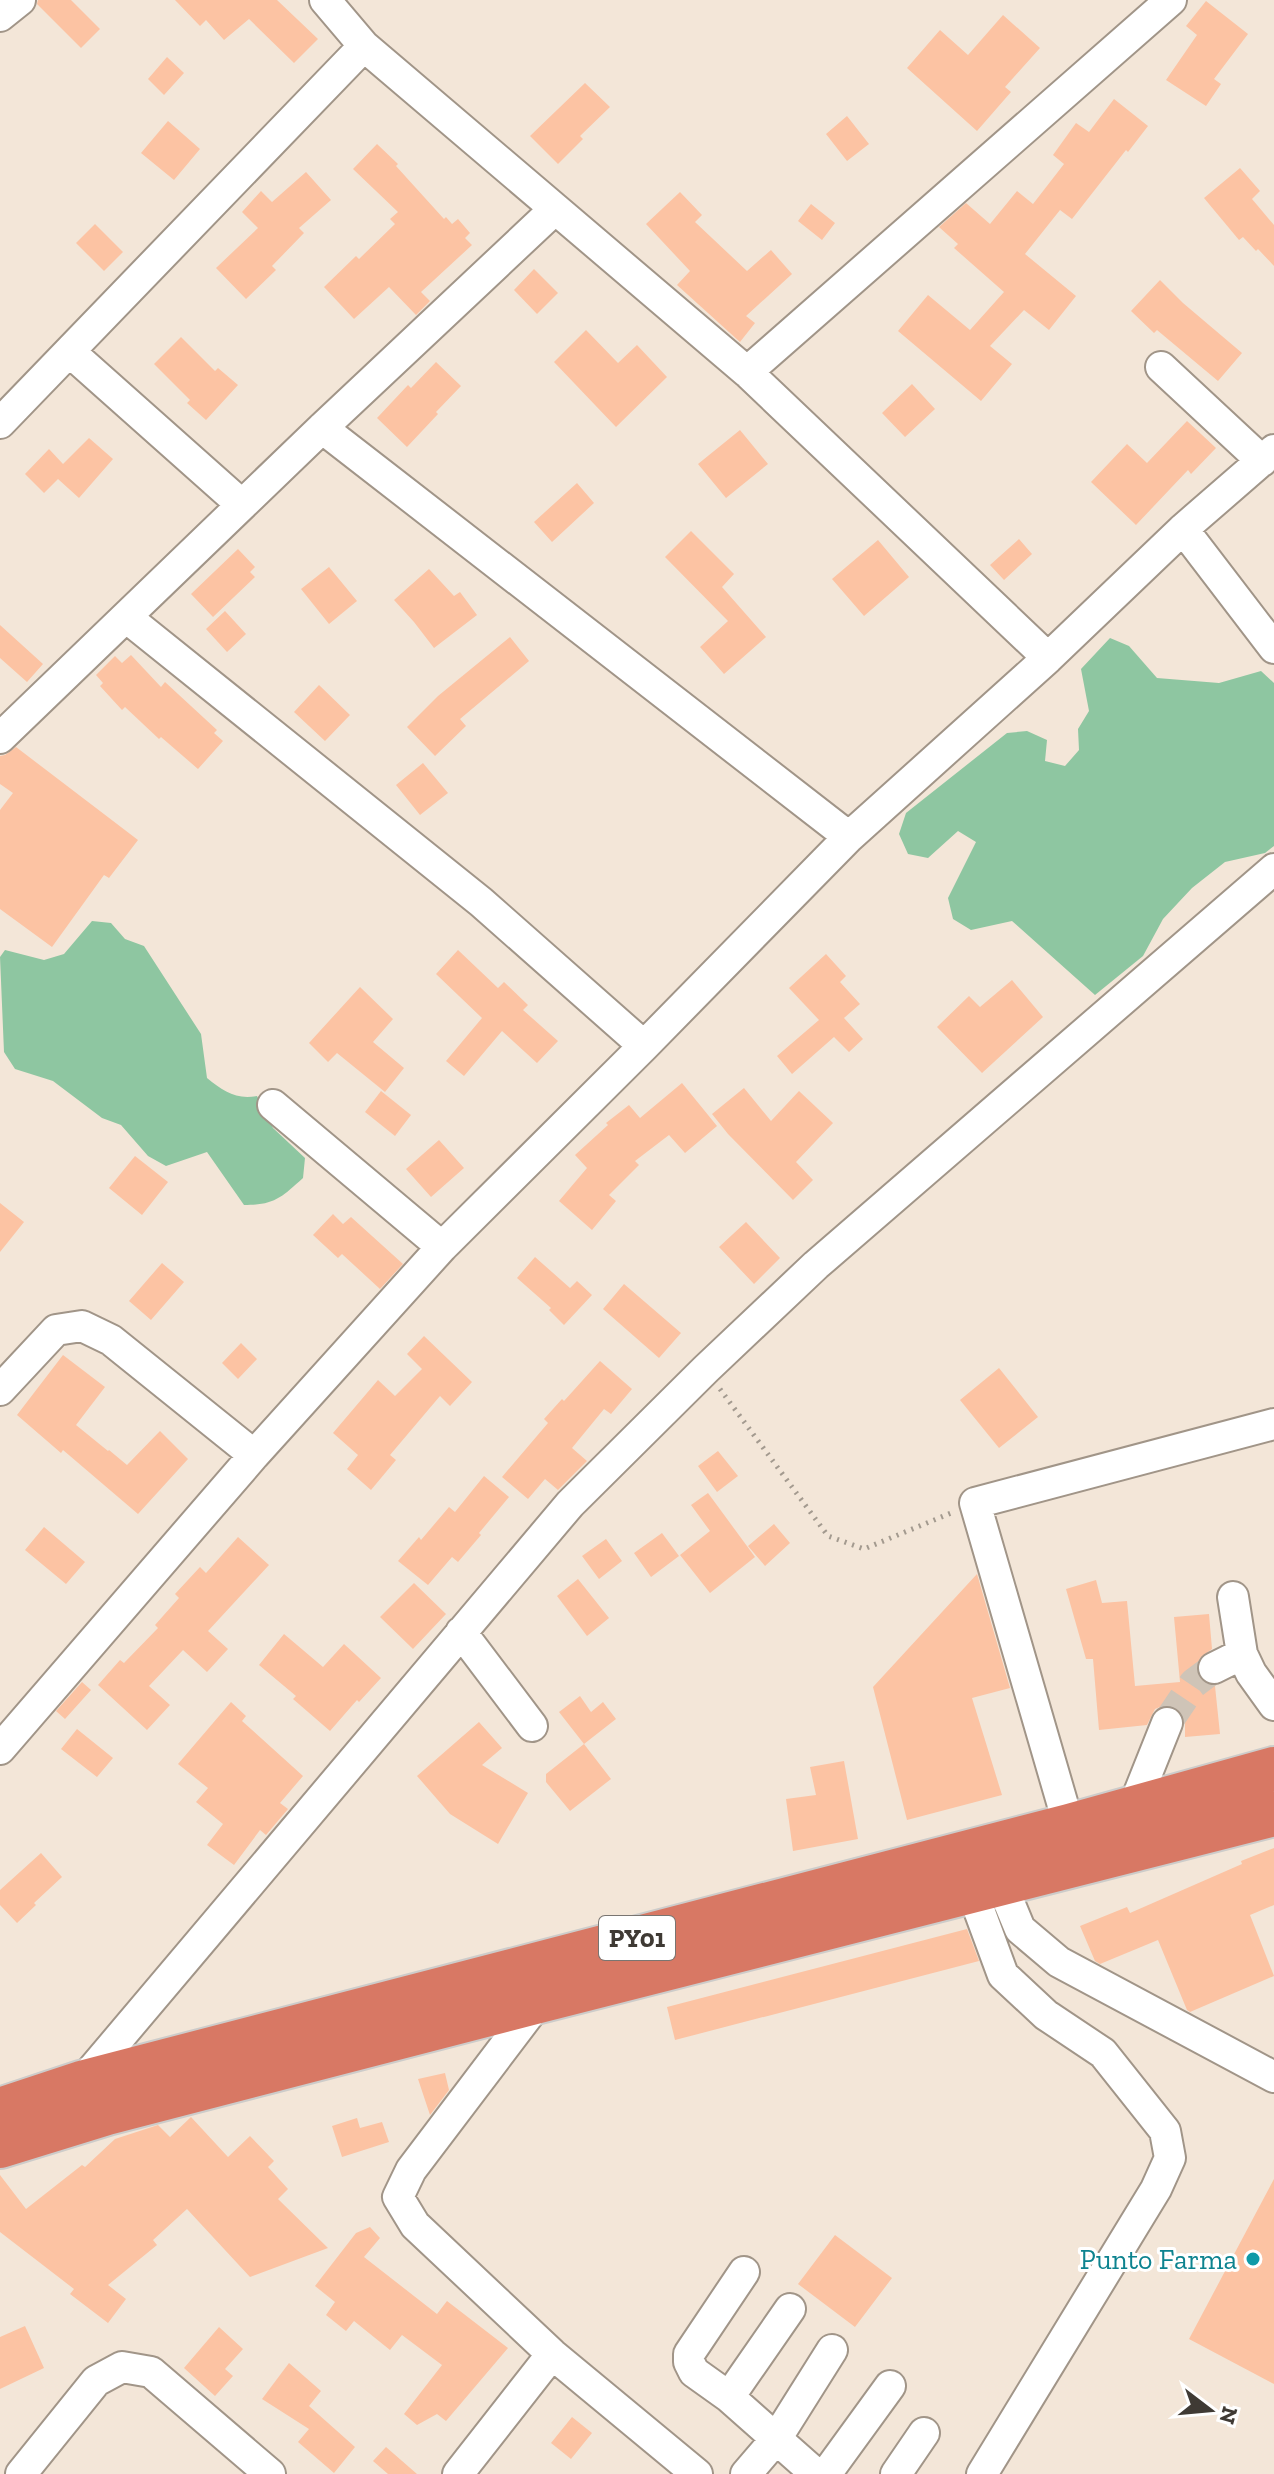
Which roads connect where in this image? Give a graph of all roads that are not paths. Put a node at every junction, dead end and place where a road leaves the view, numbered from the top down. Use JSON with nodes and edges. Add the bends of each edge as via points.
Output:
{"nodes":[{"id":1,"x":20,"y":0,"type":"edge"},
{"id":2,"x":325,"y":0,"type":"edge"},
{"id":3,"x":1171,"y":0,"type":"edge"},
{"id":4,"x":0,"y":16,"type":"edge"},
{"id":5,"x":364,"y":46,"type":"junction"},
{"id":6,"x":555,"y":209,"type":"junction"},
{"id":7,"x":70,"y":352,"type":"junction"},
{"id":8,"x":1161,"y":367,"type":"dead end"},
{"id":9,"x":747,"y":372,"type":"junction"},
{"id":10,"x":0,"y":423,"type":"edge"},
{"id":11,"x":322,"y":428,"type":"junction"},
{"id":12,"x":1268,"y":455,"type":"edge"},
{"id":13,"x":242,"y":505,"type":"junction"},
{"id":14,"x":1183,"y":529,"type":"junction"},
{"id":15,"x":126,"y":617,"type":"junction"},
{"id":16,"x":1274,"y":648,"type":"edge"},
{"id":17,"x":1048,"y":658,"type":"junction"},
{"id":18,"x":0,"y":738,"type":"edge"},
{"id":19,"x":849,"y":837,"type":"junction"},
{"id":20,"x":1274,"y":869,"type":"edge"},
{"id":21,"x":644,"y":1046,"type":"junction"},
{"id":22,"x":273,"y":1105,"type":"dead end"},
{"id":23,"x":442,"y":1247,"type":"junction"},
{"id":24,"x":0,"y":1390,"type":"edge"},
{"id":25,"x":1274,"y":1424,"type":"edge"},
{"id":26,"x":254,"y":1455,"type":"junction"},
{"id":27,"x":1233,"y":1597,"type":"dead end"},
{"id":28,"x":461,"y":1632,"type":"junction"},
{"id":29,"x":1242,"y":1654,"type":"junction"},
{"id":30,"x":1214,"y":1668,"type":"tunnel mouth"},
{"id":31,"x":1274,"y":1705,"type":"edge"},
{"id":32,"x":1167,"y":1723,"type":"tunnel mouth"},
{"id":33,"x":532,"y":1726,"type":"dead end"},
{"id":34,"x":0,"y":1749,"type":"edge"},
{"id":35,"x":1274,"y":1769,"type":"edge"},
{"id":36,"x":1133,"y":1808,"type":"junction"},
{"id":37,"x":1274,"y":1814,"type":"edge"},
{"id":38,"x":1069,"y":1826,"type":"junction"},
{"id":39,"x":987,"y":1887,"type":"junction"},
{"id":40,"x":539,"y":2001,"type":"junction"},
{"id":41,"x":1274,"y":2077,"type":"edge"},
{"id":42,"x":81,"y":2083,"type":"junction"},
{"id":43,"x":0,"y":2110,"type":"edge"},
{"id":44,"x":0,"y":2146,"type":"edge"},
{"id":45,"x":744,"y":2272,"type":"dead end"},
{"id":46,"x":790,"y":2309,"type":"dead end"},
{"id":47,"x":832,"y":2350,"type":"dead end"},
{"id":48,"x":552,"y":2354,"type":"junction"},
{"id":49,"x":890,"y":2386,"type":"dead end"},
{"id":50,"x":729,"y":2397,"type":"junction"},
{"id":51,"x":924,"y":2433,"type":"dead end"},
{"id":52,"x":776,"y":2439,"type":"junction"},
{"id":53,"x":21,"y":2474,"type":"edge"},
{"id":54,"x":270,"y":2474,"type":"edge"},
{"id":55,"x":458,"y":2474,"type":"edge"},
{"id":56,"x":697,"y":2474,"type":"edge"},
{"id":57,"x":746,"y":2474,"type":"edge"},
{"id":58,"x":816,"y":2474,"type":"edge"},
{"id":59,"x":826,"y":2474,"type":"edge"},
{"id":60,"x":896,"y":2474,"type":"edge"},
{"id":61,"x":982,"y":2474,"type":"edge"}],
"edges":[{"from":1,"to":4,"type":"street"},
{"from":2,"to":5,"type":"street"},
{"from":3,"to":9,"type":"street"},
{"from":5,"to":6,"type":"street"},
{"from":5,"to":7,"type":"street"},
{"from":6,"to":9,"type":"street"},
{"from":6,"to":11,"type":"street"},
{"from":7,"to":10,"type":"street"},
{"from":7,"to":13,"type":"street"},
{"from":8,"to":12,"type":"street"},
{"from":9,"to":17,"type":"street"},
{"from":11,"to":13,"type":"street"},
{"from":11,"to":19,"type":"street"},
{"from":12,"to":14,"type":"street"},
{"from":13,"to":15,"type":"street"},
{"from":14,"to":16,"type":"street"},
{"from":14,"to":17,"type":"street"},
{"from":15,"to":18,"type":"street"},
{"from":15,"to":21,"type":"street","via":[[481,902]]},
{"from":17,"to":19,"type":"street"},
{"from":19,"to":21,"type":"street"},
{"from":20,"to":28,"type":"street","via":[[827,1255],[570,1504]]},
{"from":21,"to":23,"type":"street"},
{"from":22,"to":23,"type":"street"},
{"from":23,"to":26,"type":"street"},
{"from":24,"to":26,"type":"street","via":[[56,1330],[82,1326],[111,1340]]},
{"from":25,"to":38,"type":"street","via":[[975,1503]]},
{"from":26,"to":34,"type":"street"},
{"from":27,"to":29,"type":"street"},
{"from":28,"to":33,"type":"street"},
{"from":28,"to":42,"type":"street"},
{"from":29,"to":30,"type":"street"},
{"from":29,"to":31,"type":"street"},
{"from":32,"to":36,"type":"street"},
{"from":35,"to":36,"type":"highway","number":"PY01"},
{"from":36,"to":38,"type":"highway","number":"PY01"},
{"from":37,"to":39,"type":"highway","number":"PY01"},
{"from":38,"to":42,"type":"highway","number":"PY01"},
{"from":39,"to":40,"type":"highway","number":"PY01"},
{"from":39,"to":41,"type":"street","via":[[1020,1929],[1059,1962]]},
{"from":39,"to":61,"type":"street","via":[[1003,1975],[1046,2015],[1103,2053],[1165,2131],[1170,2158]]},
{"from":40,"to":44,"type":"highway","number":"PY01","via":[[107,2113]]},
{"from":40,"to":48,"type":"street","via":[[411,2170],[398,2197],[415,2225]]},
{"from":42,"to":43,"type":"highway","number":"PY01"},
{"from":45,"to":50,"type":"street","via":[[689,2354],[694,2372]]},
{"from":46,"to":50,"type":"street"},
{"from":47,"to":52,"type":"street"},
{"from":48,"to":55,"type":"street"},
{"from":48,"to":56,"type":"street"},
{"from":49,"to":59,"type":"street"},
{"from":50,"to":52,"type":"street"},
{"from":51,"to":60,"type":"street"},
{"from":52,"to":57,"type":"street"},
{"from":52,"to":58,"type":"street"},
{"from":53,"to":54,"type":"street","via":[[96,2381],[122,2367],[151,2372]]}]}
